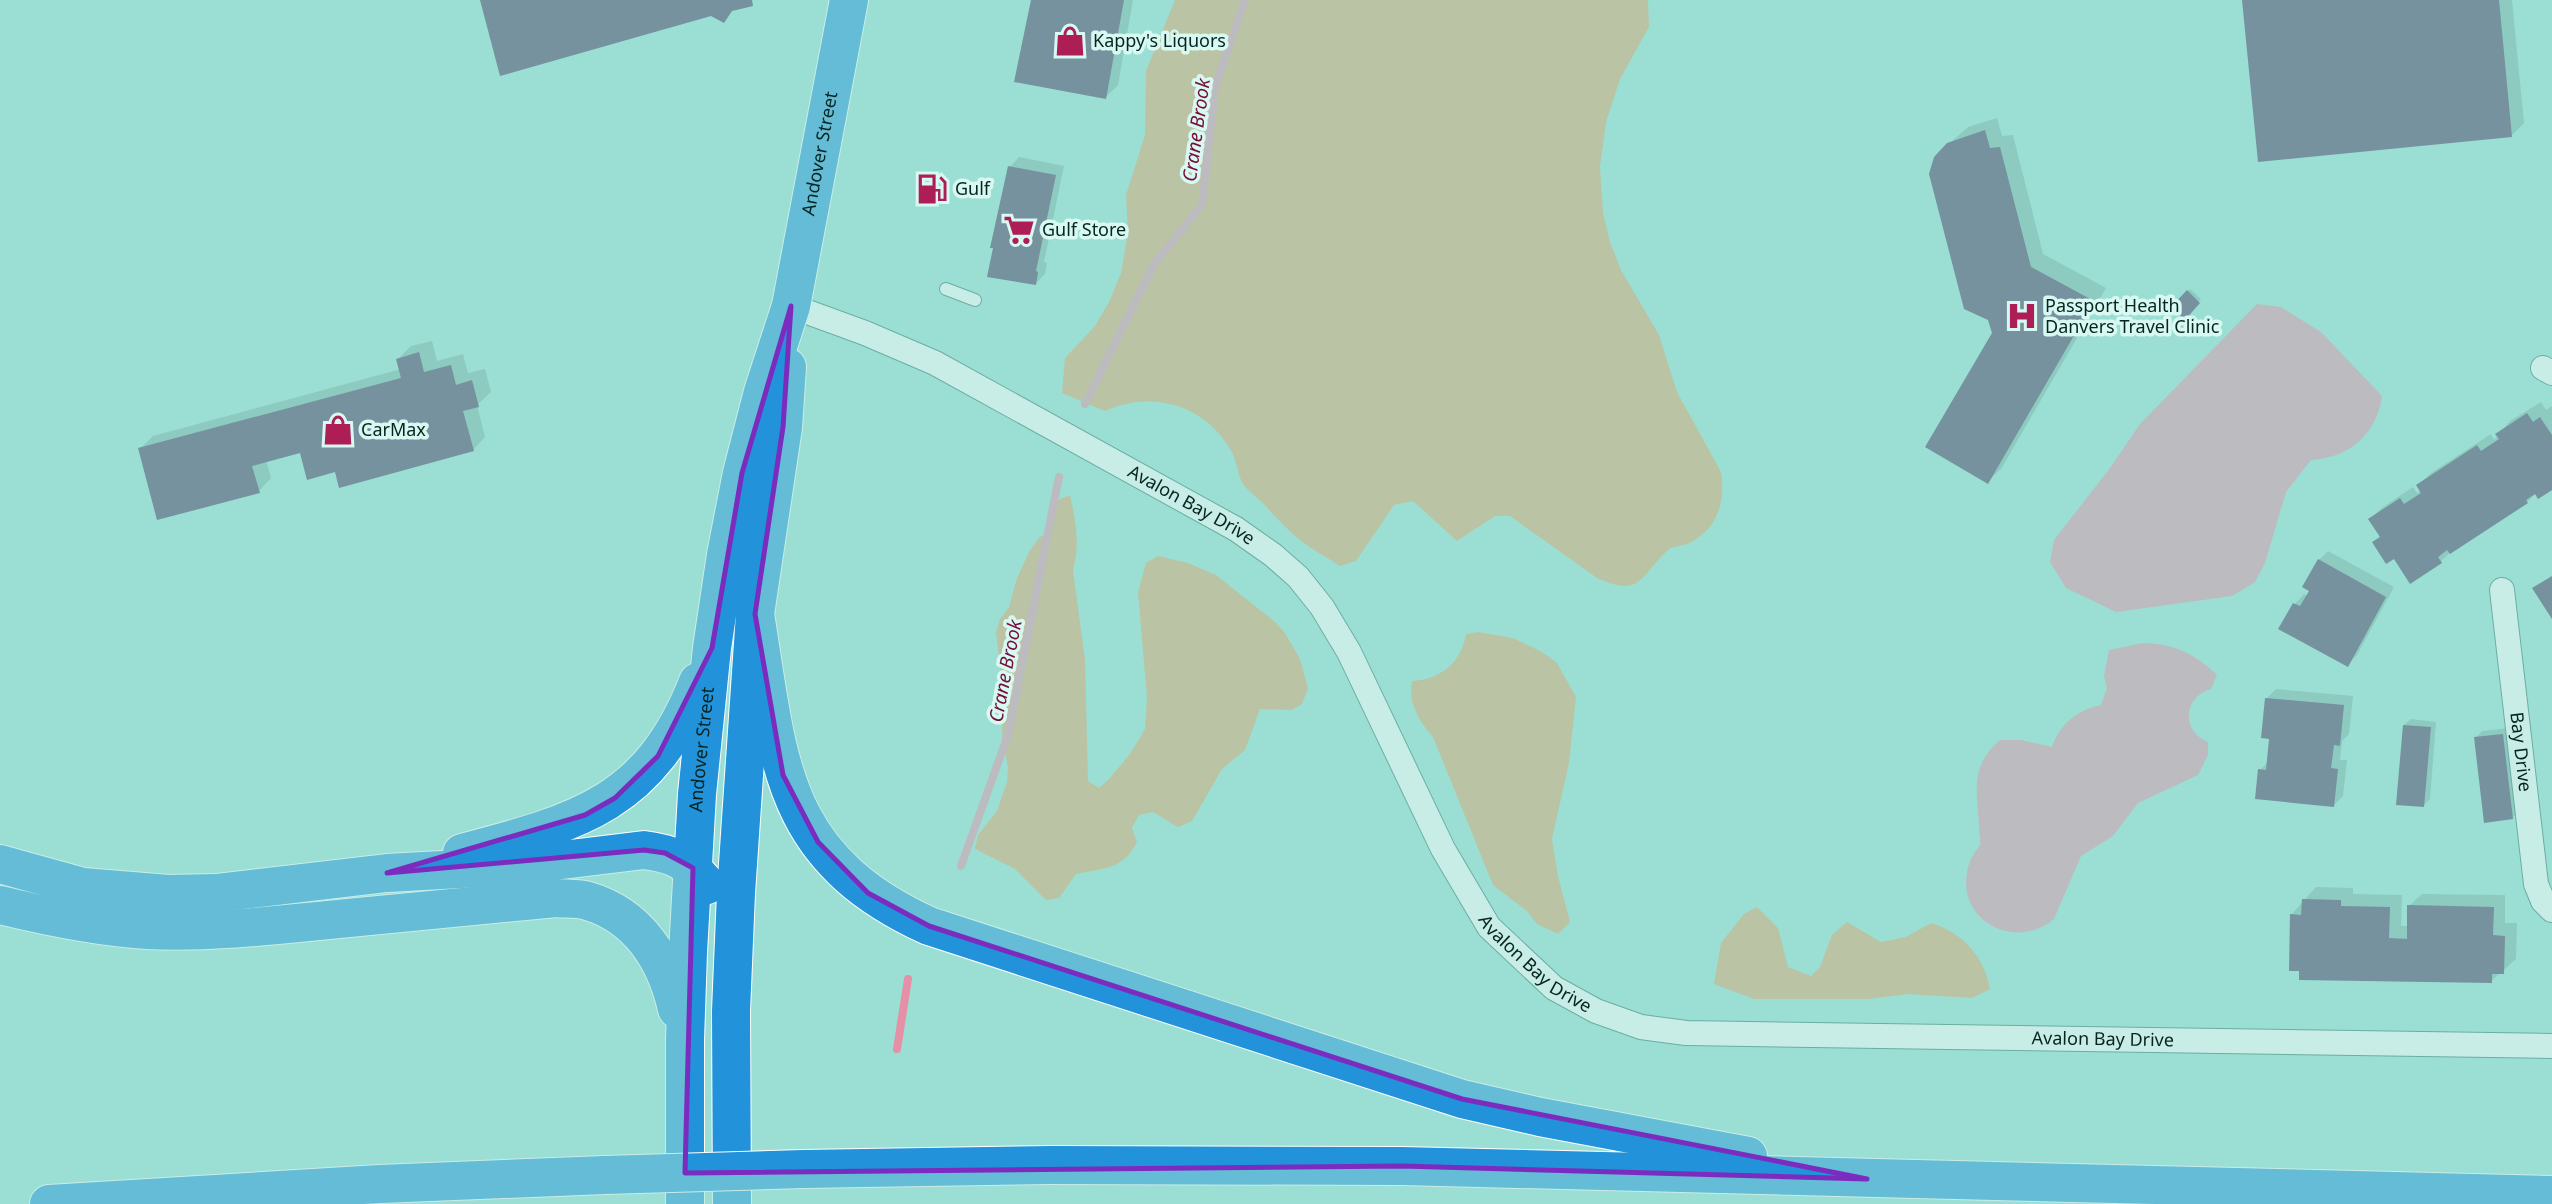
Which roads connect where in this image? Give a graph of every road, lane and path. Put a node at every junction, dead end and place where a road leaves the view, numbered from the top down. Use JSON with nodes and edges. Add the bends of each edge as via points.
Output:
{"nodes":[{"id":1,"x":849,"y":0,"type":"edge"},
{"id":2,"x":946,"y":289,"type":"dead end"},
{"id":3,"x":975,"y":300,"type":"dead end"},
{"id":4,"x":790,"y":306,"type":"junction"},
{"id":5,"x":2502,"y":590,"type":"dead end"},
{"id":6,"x":755,"y":614,"type":"junction"},
{"id":7,"x":712,"y":648,"type":"junction"},
{"id":8,"x":0,"y":864,"type":"edge"},
{"id":9,"x":693,"y":868,"type":"junction"},
{"id":10,"x":387,"y":873,"type":"junction"},
{"id":11,"x":0,"y":905,"type":"edge"},
{"id":12,"x":2552,"y":910,"type":"edge"},
{"id":13,"x":734,"y":957,"type":"junction"},
{"id":14,"x":685,"y":1040,"type":"junction"},
{"id":15,"x":2552,"y":1046,"type":"edge"},
{"id":16,"x":1867,"y":1179,"type":"junction"},
{"id":17,"x":2552,"y":1195,"type":"edge"},
{"id":18,"x":49,"y":1204,"type":"edge"},
{"id":19,"x":685,"y":1204,"type":"edge"},
{"id":20,"x":732,"y":1204,"type":"edge"}],
"edges":[{"from":1,"to":4,"type":"highway","name":"Andover Street"},
{"from":2,"to":3,"type":"lane"},
{"from":4,"to":6,"type":"highway","name":"Andover Street","via":[[783,427]]},
{"from":4,"to":7,"type":"highway","name":"Andover Street","via":[[742,473]]},
{"from":4,"to":15,"type":"street","name":"Avalon Bay Drive","via":[[935,363],[1236,529],[1273,555],[1322,607],[1349,652],[1443,849],[1489,927],[1554,988],[1596,1011],[1641,1027],[1686,1033]]},
{"from":5,"to":12,"type":"street","name":"Bay Drive","via":[[2536,884]]},
{"from":6,"to":13,"type":"highway","name":"Andover Street"},
{"from":6,"to":16,"type":"highway","via":[[774,735],[783,775],[799,811],[841,870],[897,911],[942,930],[1462,1099]]},
{"from":7,"to":9,"type":"highway","name":"Andover Street"},
{"from":7,"to":10,"type":"highway","via":[[676,729],[647,769],[615,798],[574,818]]},
{"from":8,"to":10,"type":"highway","via":[[83,887],[168,894],[216,893]]},
{"from":9,"to":10,"type":"highway","via":[[665,853],[644,850],[513,866]]},
{"from":9,"to":13,"type":"highway","via":[[710,888]]},
{"from":9,"to":14,"type":"highway","name":"Andover Street"},
{"from":11,"to":14,"type":"highway","via":[[100,926],[196,930],[556,898],[585,900],[614,911],[639,931],[660,958]]},
{"from":13,"to":20,"type":"highway","name":"Andover Street"},
{"from":14,"to":19,"type":"highway","name":"Andover Street"},
{"from":16,"to":17,"type":"highway"},
{"from":16,"to":18,"type":"highway","bridge":true,"via":[[1389,1166],[1051,1165],[605,1175]]}]}
